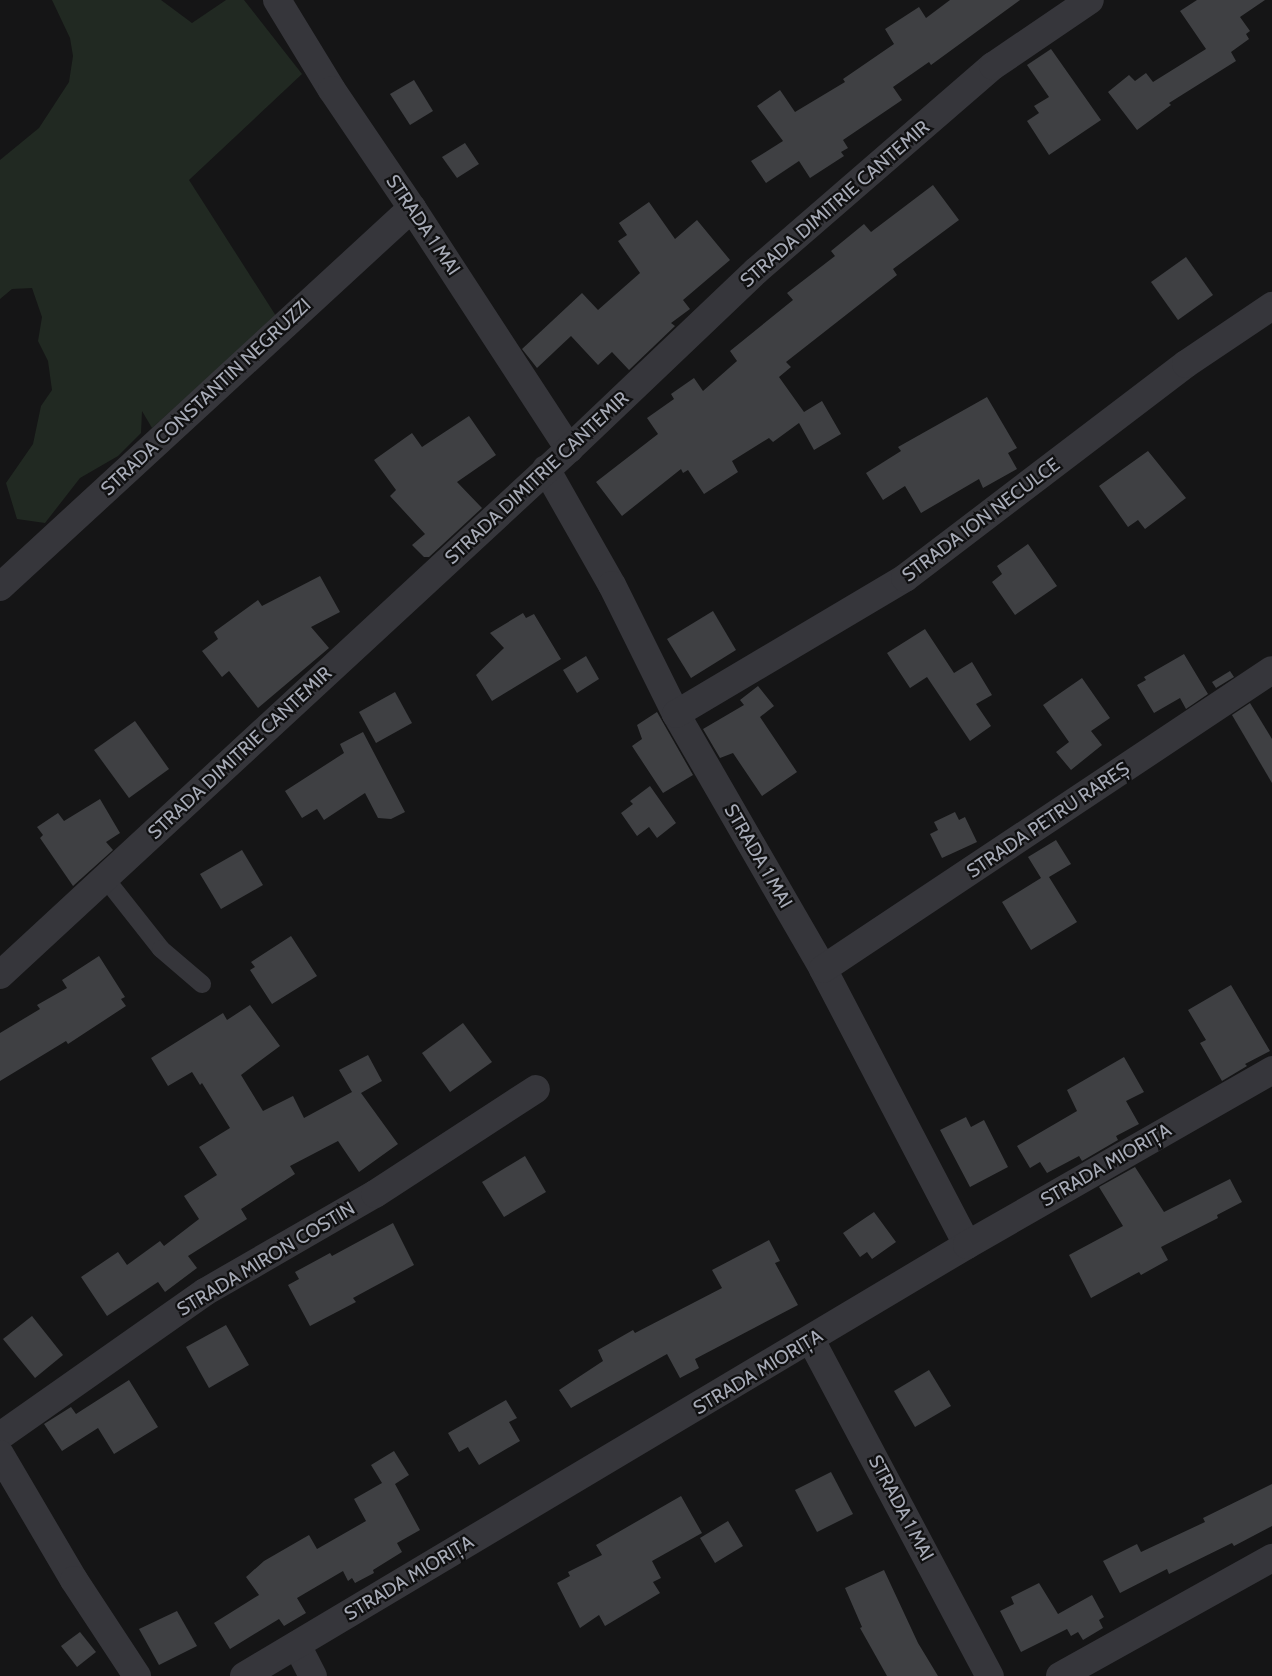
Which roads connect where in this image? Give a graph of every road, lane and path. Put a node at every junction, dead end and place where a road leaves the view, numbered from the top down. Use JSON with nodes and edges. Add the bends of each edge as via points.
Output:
{"nodes":[{"id":1,"x":277,"y":0,"type":"edge"},
{"id":2,"x":1090,"y":0,"type":"edge"},
{"id":3,"x":412,"y":208,"type":"junction"},
{"id":4,"x":1272,"y":306,"type":"edge"},
{"id":5,"x":569,"y":449,"type":"junction"},
{"id":6,"x":546,"y":469,"type":"junction"},
{"id":7,"x":0,"y":587,"type":"edge"},
{"id":8,"x":1272,"y":670,"type":"edge"},
{"id":9,"x":676,"y":714,"type":"junction"},
{"id":10,"x":105,"y":878,"type":"junction"},
{"id":11,"x":823,"y":969,"type":"junction"},
{"id":12,"x":0,"y":975,"type":"edge"},
{"id":13,"x":202,"y":984,"type":"dead end"},
{"id":14,"x":1272,"y":1070,"type":"edge"},
{"id":15,"x":536,"y":1088,"type":"dead end"},
{"id":16,"x":967,"y":1245,"type":"junction"},
{"id":17,"x":811,"y":1340,"type":"junction"},
{"id":18,"x":0,"y":1436,"type":"edge"},
{"id":19,"x":0,"y":1454,"type":"edge"},
{"id":20,"x":1272,"y":1558,"type":"edge"},
{"id":21,"x":297,"y":1645,"type":"junction"},
{"id":22,"x":137,"y":1676,"type":"edge"},
{"id":23,"x":244,"y":1676,"type":"edge"},
{"id":24,"x":313,"y":1676,"type":"edge"},
{"id":25,"x":990,"y":1676,"type":"edge"},
{"id":26,"x":1060,"y":1676,"type":"edge"}],
"edges":[{"from":1,"to":3,"type":"street","name":"STRADA 1 MAI","via":[[332,90]]},
{"from":2,"to":5,"type":"street","name":"STRADA DIMITRIE CANTEMIR","via":[[993,66],[756,271]]},
{"from":3,"to":5,"type":"street","name":"STRADA 1 MAI"},
{"from":3,"to":7,"type":"street","name":"STRADA CONSTANTIN NEGRUZZI"},
{"from":4,"to":9,"type":"street","name":"STRADA ION NECULCE","via":[[1186,364],[905,578]]},
{"from":5,"to":6,"type":"street","name":"STRADA DIMITRIE CANTEMIR"},
{"from":6,"to":9,"type":"street","name":"STRADA 1 MAI","via":[[612,585]]},
{"from":6,"to":10,"type":"street","name":"STRADA DIMITRIE CANTEMIR"},
{"from":8,"to":11,"type":"street","name":"STRADA PETRU RAREȘ"},
{"from":9,"to":11,"type":"street","name":"STRADA 1 MAI"},
{"from":10,"to":12,"type":"street","name":"STRADA DIMITRIE CANTEMIR"},
{"from":10,"to":13,"type":"lane","via":[[161,948]]},
{"from":11,"to":16,"type":"street","name":"STRADA 1 MAI"},
{"from":14,"to":16,"type":"street","name":"STRADA MIORIȚA"},
{"from":15,"to":18,"type":"street","name":"STRADA MIRON COSTIN","via":[[375,1194],[205,1292]]},
{"from":16,"to":17,"type":"street","name":"STRADA MIORIȚA"},
{"from":17,"to":21,"type":"street","name":"STRADA MIORIȚA"},
{"from":17,"to":25,"type":"street","name":"STRADA 1 MAI"},
{"from":19,"to":22,"type":"street","via":[[74,1580]]},
{"from":20,"to":26,"type":"street"},
{"from":21,"to":23,"type":"street","name":"STRADA MIORIȚA"},
{"from":21,"to":24,"type":"street"}]}
